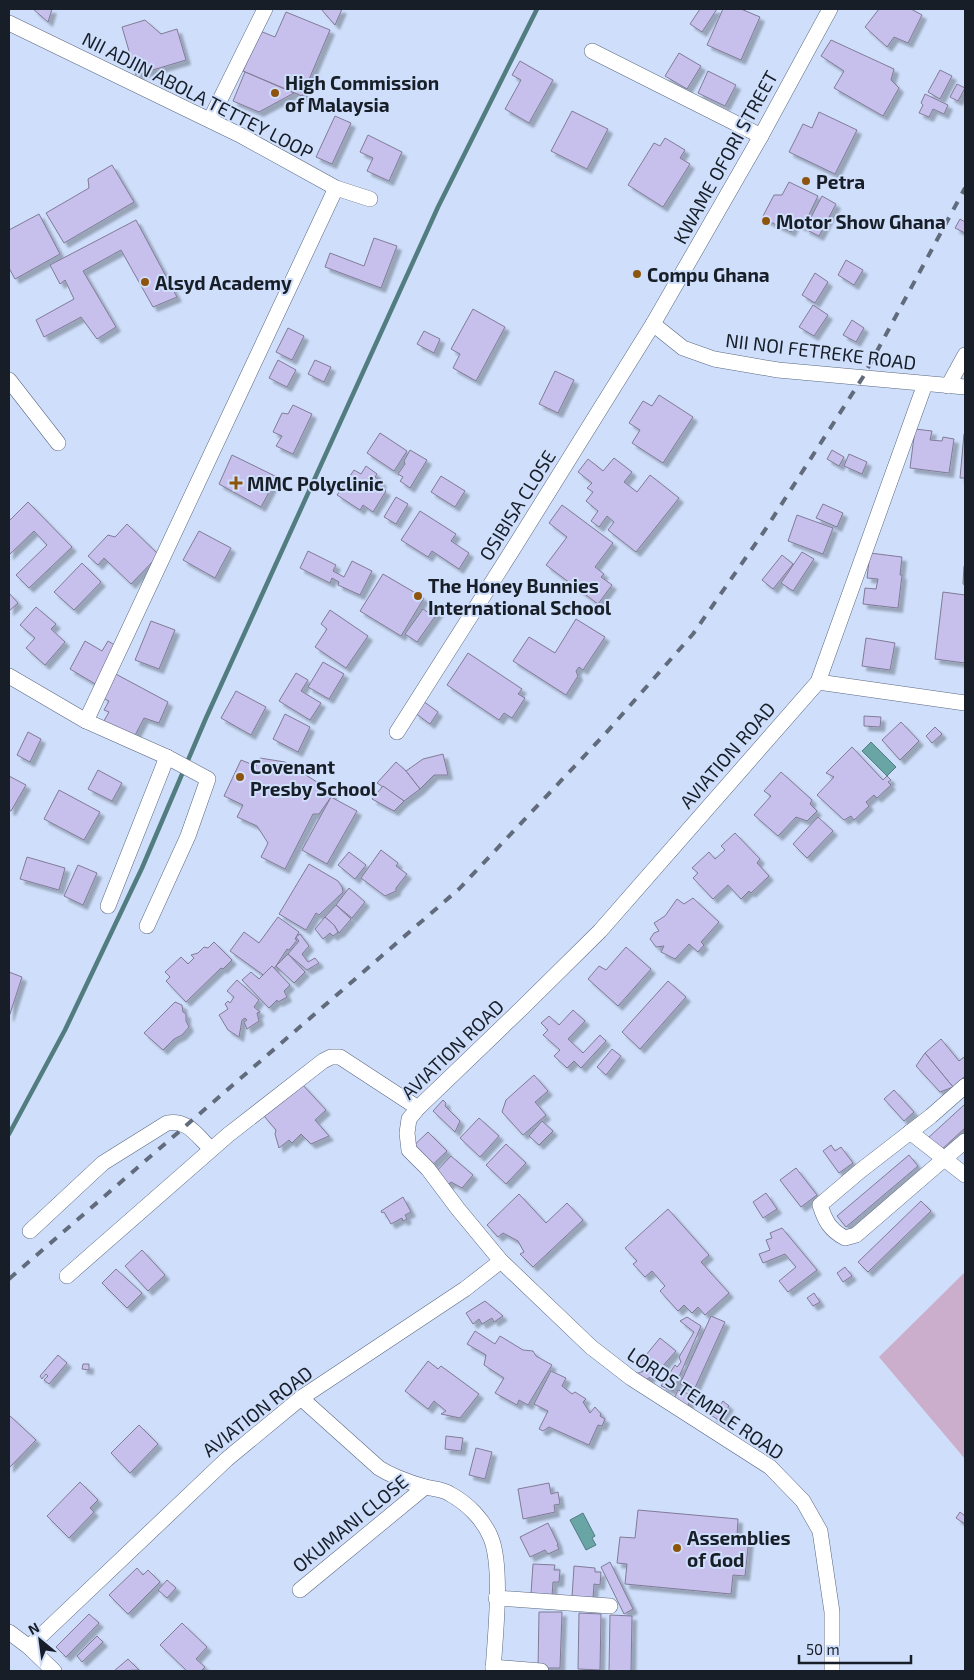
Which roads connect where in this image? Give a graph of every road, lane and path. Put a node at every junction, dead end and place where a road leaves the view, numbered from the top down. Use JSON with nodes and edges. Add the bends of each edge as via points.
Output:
{"nodes":[{"id":1,"x":265,"y":9,"type":"edge"},
{"id":2,"x":830,"y":9,"type":"edge"},
{"id":3,"x":9,"y":23,"type":"edge"},
{"id":4,"x":592,"y":51,"type":"dead end"},
{"id":5,"x":210,"y":120,"type":"junction"},
{"id":6,"x":761,"y":136,"type":"junction"},
{"id":7,"x":336,"y":188,"type":"junction"},
{"id":8,"x":370,"y":199,"type":"dead end"},
{"id":9,"x":653,"y":324,"type":"junction"},
{"id":10,"x":965,"y":354,"type":"edge"},
{"id":11,"x":9,"y":380,"type":"edge"},
{"id":12,"x":925,"y":384,"type":"junction"},
{"id":13,"x":948,"y":386,"type":"junction"},
{"id":14,"x":965,"y":387,"type":"edge"},
{"id":15,"x":58,"y":443,"type":"dead end"},
{"id":16,"x":9,"y":676,"type":"edge"},
{"id":17,"x":818,"y":682,"type":"junction"},
{"id":18,"x":965,"y":703,"type":"edge"},
{"id":19,"x":86,"y":721,"type":"junction"},
{"id":20,"x":397,"y":732,"type":"dead end"},
{"id":21,"x":167,"y":757,"type":"junction"},
{"id":22,"x":108,"y":906,"type":"dead end"},
{"id":23,"x":147,"y":926,"type":"dead end"},
{"id":24,"x":965,"y":1086,"type":"edge"},
{"id":25,"x":418,"y":1108,"type":"junction"},
{"id":26,"x":910,"y":1132,"type":"junction"},
{"id":27,"x":965,"y":1141,"type":"edge"},
{"id":28,"x":211,"y":1149,"type":"junction"},
{"id":29,"x":946,"y":1159,"type":"junction"},
{"id":30,"x":965,"y":1174,"type":"edge"},
{"id":31,"x":30,"y":1231,"type":"dead end"},
{"id":32,"x":501,"y":1261,"type":"junction"},
{"id":33,"x":67,"y":1276,"type":"dead end"},
{"id":34,"x":301,"y":1398,"type":"junction"},
{"id":35,"x":425,"y":1487,"type":"junction"},
{"id":36,"x":300,"y":1590,"type":"dead end"},
{"id":37,"x":496,"y":1598,"type":"junction"},
{"id":38,"x":610,"y":1606,"type":"dead end"},
{"id":39,"x":9,"y":1632,"type":"edge"},
{"id":40,"x":29,"y":1647,"type":"junction"},
{"id":41,"x":493,"y":1669,"type":"edge"},
{"id":42,"x":54,"y":1671,"type":"edge"},
{"id":43,"x":541,"y":1671,"type":"edge"},
{"id":44,"x":832,"y":1671,"type":"edge"}],
"edges":[{"from":1,"to":5,"type":"street"},
{"from":2,"to":6,"type":"street","name":"KWAME OFORI STREET"},
{"from":3,"to":5,"type":"street","name":"NII ADJIN ABOLA TETTEY LOOP"},
{"from":4,"to":6,"type":"street"},
{"from":5,"to":7,"type":"street","name":"NII ADJIN ABOLA TETTEY LOOP"},
{"from":6,"to":9,"type":"street","name":"KWAME OFORI STREET"},
{"from":7,"to":8,"type":"street","name":"NII ADJIN ABOLA TETTEY LOOP"},
{"from":7,"to":19,"type":"street"},
{"from":9,"to":12,"type":"street","name":"NII NOI FETREKE ROAD","via":[[683,348],[714,359],[778,370]]},
{"from":9,"to":20,"type":"street","name":"OSIBISA CLOSE"},
{"from":10,"to":13,"type":"street"},
{"from":11,"to":15,"type":"street"},
{"from":12,"to":13,"type":"street","name":"NII NOI FETREKE ROAD"},
{"from":12,"to":17,"type":"street","name":"AVIATION ROAD"},
{"from":13,"to":14,"type":"street","name":"NII NOI FETREKE ROAD"},
{"from":16,"to":19,"type":"street"},
{"from":17,"to":18,"type":"street"},
{"from":17,"to":25,"type":"street","name":"AVIATION ROAD","via":[[600,931]]},
{"from":19,"to":21,"type":"street"},
{"from":21,"to":22,"type":"street"},
{"from":21,"to":23,"type":"street","via":[[208,779],[196,816]]},
{"from":24,"to":26,"type":"street"},
{"from":25,"to":28,"type":"street","via":[[340,1058],[331,1057],[256,1111]]},
{"from":25,"to":32,"type":"street","name":"AVIATION ROAD","via":[[409,1119],[409,1150],[428,1169]]},
{"from":26,"to":29,"type":"street"},
{"from":26,"to":29,"type":"street","via":[[820,1205],[824,1221],[834,1233],[844,1238],[856,1235]]},
{"from":27,"to":29,"type":"street"},
{"from":28,"to":31,"type":"street","via":[[187,1125],[177,1121],[167,1123],[103,1163]]},
{"from":28,"to":33,"type":"street"},
{"from":29,"to":30,"type":"street"},
{"from":32,"to":34,"type":"street","name":"AVIATION ROAD","via":[[458,1294]]},
{"from":32,"to":44,"type":"street","name":"LORDS TEMPLE ROAD","via":[[591,1347],[631,1378],[770,1467],[803,1501],[820,1531],[832,1612]]},
{"from":34,"to":35,"type":"street","via":[[379,1468],[393,1477]]},
{"from":34,"to":40,"type":"street","name":"AVIATION ROAD","via":[[227,1459]]},
{"from":35,"to":36,"type":"street","name":"OKUMANI CLOSE"},
{"from":35,"to":37,"type":"street","via":[[448,1492],[465,1503],[491,1537],[496,1556]]},
{"from":37,"to":38,"type":"street"},
{"from":37,"to":41,"type":"street"},
{"from":39,"to":40,"type":"street"},
{"from":40,"to":42,"type":"street"},
{"from":41,"to":43,"type":"street"}]}
